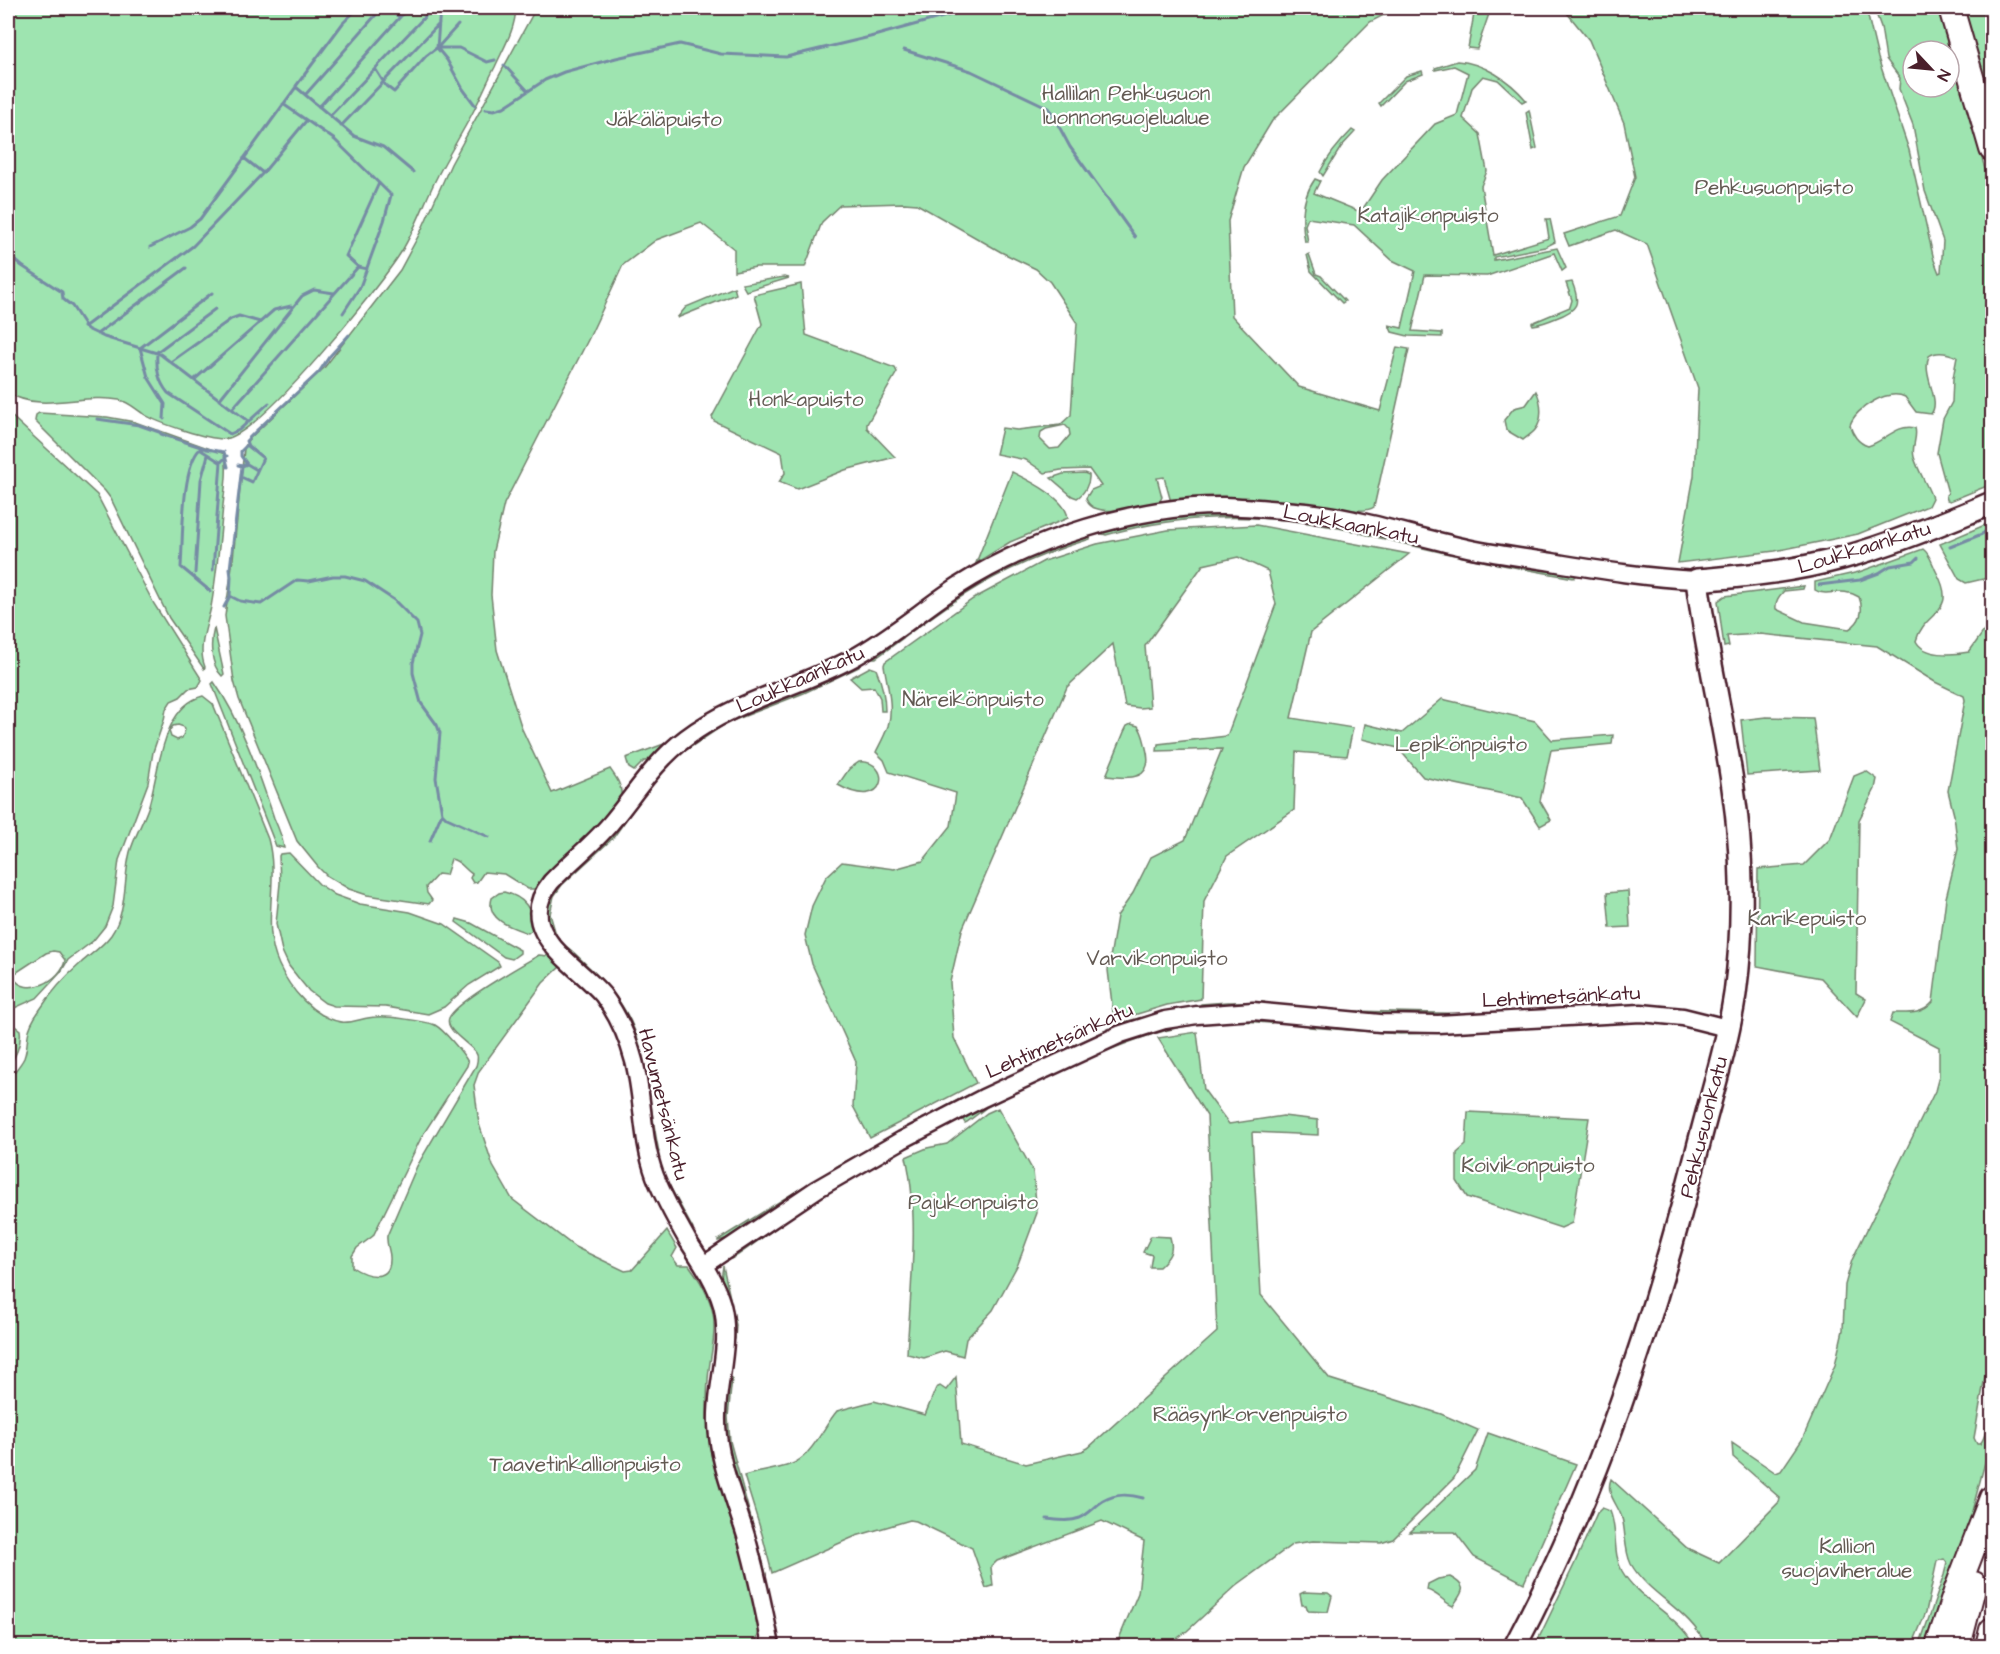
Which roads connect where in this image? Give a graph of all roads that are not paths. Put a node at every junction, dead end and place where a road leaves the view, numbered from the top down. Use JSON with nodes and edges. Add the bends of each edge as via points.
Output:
{"nodes":[{"id":1,"x":1951,"y":8,"type":"edge"},
{"id":2,"x":1992,"y":149,"type":"edge"},
{"id":3,"x":1992,"y":503,"type":"edge"},
{"id":4,"x":1697,"y":580,"type":"junction"},
{"id":5,"x":540,"y":904,"type":"joint"},
{"id":6,"x":1728,"y":1028,"type":"junction"},
{"id":7,"x":704,"y":1264,"type":"junction"},
{"id":8,"x":1992,"y":1498,"type":"edge"},
{"id":9,"x":1992,"y":1509,"type":"edge"},
{"id":10,"x":1992,"y":1630,"type":"edge"},
{"id":11,"x":771,"y":1647,"type":"edge"},
{"id":12,"x":1515,"y":1647,"type":"edge"},
{"id":13,"x":1938,"y":1647,"type":"edge"},
{"id":14,"x":1958,"y":1647,"type":"edge"},
{"id":15,"x":1988,"y":1647,"type":"edge"}],
"edges":[{"from":1,"to":2,"type":"highway"},
{"from":3,"to":4,"type":"main road","name":"Loukkaankatu","via":[[1841,558],[1768,573]]},
{"from":4,"to":5,"type":"street","name":"Loukkaankatu","via":[[1599,570],[1467,548],[1296,511],[1195,508],[1094,526],[990,567],[852,659],[701,727],[652,770],[610,823],[551,882]]},
{"from":4,"to":6,"type":"main road","name":"Pehkusuonkatu","via":[[1732,785],[1740,859],[1740,942]]},
{"from":5,"to":7,"type":"street","name":"Havumetsänkatu","via":[[548,941],[598,990],[622,1028],[634,1062],[644,1133],[656,1176],[671,1211]]},
{"from":6,"to":7,"type":"street","name":"Lehtimetsänkatu","via":[[1641,1012],[1438,1024],[1380,1023],[1253,1011],[1165,1020],[1121,1034],[902,1140],[817,1189]]},
{"from":6,"to":12,"type":"main road","name":"Pehkusuonkatu","via":[[1672,1246],[1636,1359],[1582,1505]]},
{"from":7,"to":11,"type":"street","name":"Havumetsänkatu","via":[[718,1293],[724,1321],[719,1442],[757,1577]]},
{"from":8,"to":13,"type":"highway"},
{"from":9,"to":14,"type":"highway"},
{"from":10,"to":15,"type":"highway"}]}
